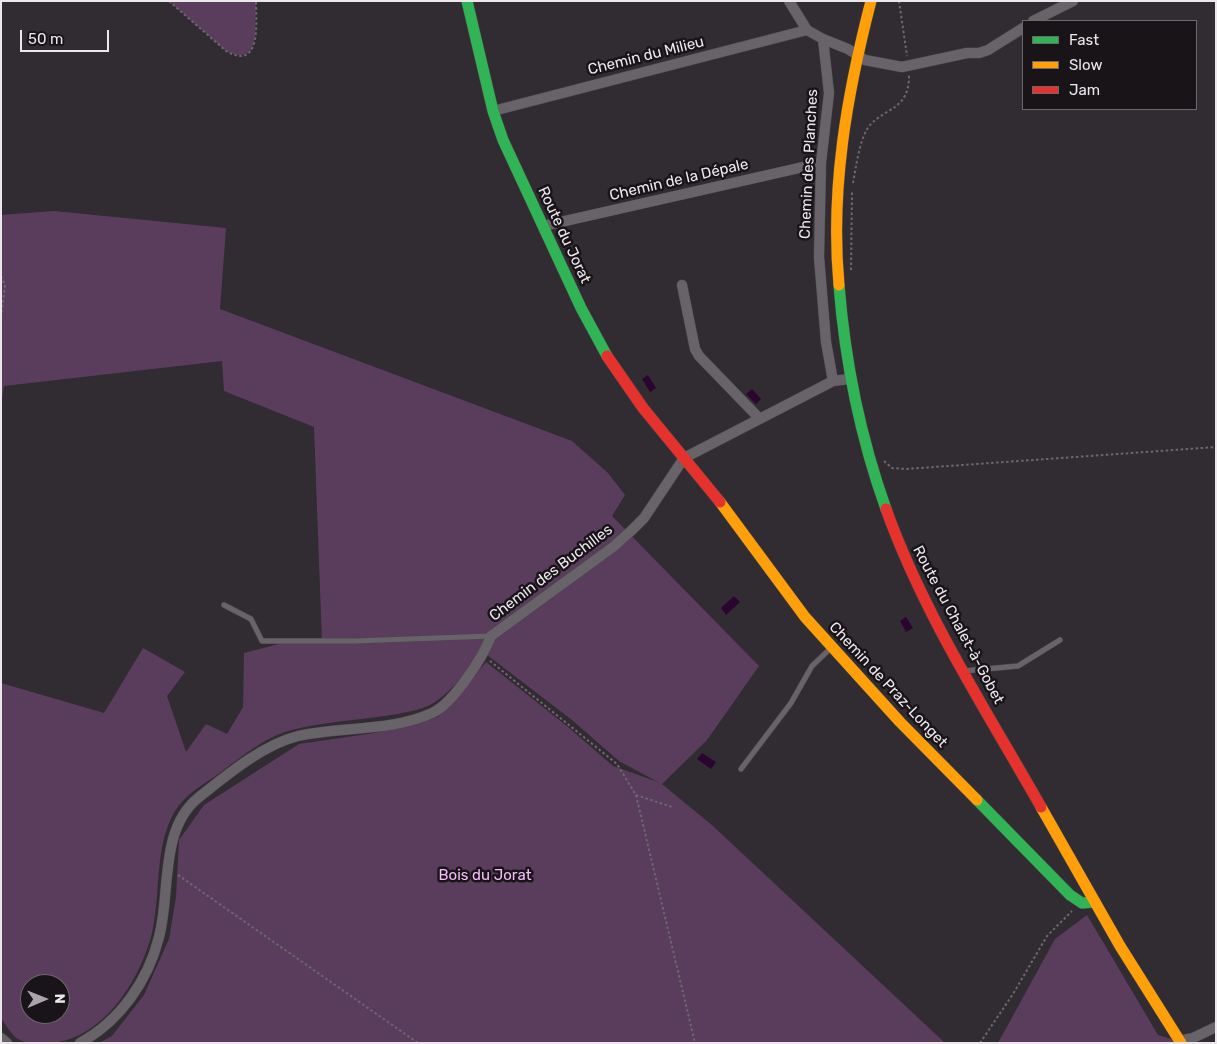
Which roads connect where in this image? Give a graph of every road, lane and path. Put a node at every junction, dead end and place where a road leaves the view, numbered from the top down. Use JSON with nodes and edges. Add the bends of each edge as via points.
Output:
{"nodes":[{"id":1,"x":169,"y":1,"type":"edge"},
{"id":2,"x":256,"y":1,"type":"edge"},
{"id":3,"x":467,"y":1,"type":"edge"},
{"id":4,"x":789,"y":1,"type":"edge"},
{"id":5,"x":871,"y":1,"type":"edge"},
{"id":6,"x":899,"y":1,"type":"edge"},
{"id":7,"x":1073,"y":1,"type":"edge"},
{"id":8,"x":1035,"y":20,"type":"edge"},
{"id":9,"x":1022,"y":29,"type":"edge"},
{"id":10,"x":807,"y":30,"type":"junction"},
{"id":11,"x":822,"y":39,"type":"junction"},
{"id":12,"x":905,"y":48,"type":"dead end"},
{"id":13,"x":856,"y":56,"type":"junction"},
{"id":14,"x":909,"y":82,"type":"dead end"},
{"id":15,"x":493,"y":111,"type":"junction"},
{"id":16,"x":821,"y":164,"type":"junction"},
{"id":17,"x":543,"y":226,"type":"junction"},
{"id":18,"x":851,"y":274,"type":"dead end"},
{"id":19,"x":1,"y":276,"type":"edge"},
{"id":20,"x":682,"y":286,"type":"dead end"},
{"id":21,"x":1,"y":317,"type":"edge"},
{"id":22,"x":849,"y":379,"type":"junction"},
{"id":23,"x":833,"y":381,"type":"junction"},
{"id":24,"x":759,"y":418,"type":"junction"},
{"id":25,"x":1216,"y":447,"type":"edge"},
{"id":26,"x":881,"y":452,"type":"dead end"},
{"id":27,"x":684,"y":458,"type":"junction"},
{"id":28,"x":224,"y":605,"type":"dead end"},
{"id":29,"x":492,"y":636,"type":"junction"},
{"id":30,"x":1060,"y":640,"type":"dead end"},
{"id":31,"x":832,"y":647,"type":"junction"},
{"id":32,"x":483,"y":656,"type":"junction"},
{"id":33,"x":964,"y":672,"type":"junction"},
{"id":34,"x":742,"y":770,"type":"dead end"},
{"id":35,"x":636,"y":795,"type":"junction"},
{"id":36,"x":672,"y":807,"type":"dead end"},
{"id":37,"x":169,"y":869,"type":"junction"},
{"id":38,"x":1095,"y":902,"type":"junction"},
{"id":39,"x":1082,"y":903,"type":"junction"},
{"id":40,"x":1216,"y":1027,"type":"edge"},
{"id":41,"x":1,"y":1038,"type":"edge"},
{"id":42,"x":1180,"y":1042,"type":"edge"},
{"id":43,"x":7,"y":1043,"type":"edge"},
{"id":44,"x":80,"y":1043,"type":"edge"},
{"id":45,"x":418,"y":1043,"type":"edge"},
{"id":46,"x":695,"y":1043,"type":"edge"},
{"id":47,"x":980,"y":1043,"type":"edge"}],
"edges":[{"from":1,"to":2,"type":"path","via":[[226,51],[241,55],[254,46]]},
{"from":3,"to":15,"type":"street","name":"Route du Jorat"},
{"from":4,"to":10,"type":"street"},
{"from":5,"to":13,"type":"street","name":"Route du Chalet-à-Gobet"},
{"from":6,"to":12,"type":"path"},
{"from":7,"to":8,"type":"street"},
{"from":9,"to":13,"type":"street","via":[[988,50],[921,64],[890,67]]},
{"from":10,"to":11,"type":"street"},
{"from":10,"to":15,"type":"street","name":"Chemin du Milieu"},
{"from":11,"to":13,"type":"street","via":[[848,49]]},
{"from":11,"to":16,"type":"street","name":"Chemin des Planches","via":[[829,93]]},
{"from":13,"to":22,"type":"street","name":"Route du Chalet-à-Gobet","via":[[840,154],[836,212],[839,307]]},
{"from":14,"to":18,"type":"path","via":[[902,101],[870,124],[860,147],[852,186]]},
{"from":15,"to":17,"type":"street","name":"Route du Jorat"},
{"from":16,"to":17,"type":"street","name":"Chemin de la Dépale"},
{"from":16,"to":23,"type":"street","name":"Chemin des Planches","via":[[819,257],[826,342]]},
{"from":17,"to":27,"type":"street","name":"Route du Jorat","via":[[609,358],[643,408]]},
{"from":19,"to":21,"type":"path","via":[[5,285]]},
{"from":20,"to":24,"type":"street","via":[[694,349]]},
{"from":22,"to":23,"type":"street","name":"Chemin des Buchilles"},
{"from":22,"to":33,"type":"street","name":"Route du Chalet-à-Gobet","via":[[868,460],[895,535]]},
{"from":23,"to":24,"type":"street","name":"Chemin des Buchilles"},
{"from":24,"to":27,"type":"street","name":"Chemin des Buchilles"},
{"from":25,"to":26,"type":"path","via":[[906,469],[892,468],[884,462]]},
{"from":27,"to":29,"type":"street","name":"Chemin des Buchilles","via":[[644,518],[614,547]]},
{"from":27,"to":31,"type":"street","name":"Chemin de Praz-Longet","via":[[805,617]]},
{"from":28,"to":29,"type":"lane","via":[[251,619],[262,641]]},
{"from":29,"to":32,"type":"street","name":"Chemin des Buchilles"},
{"from":30,"to":33,"type":"lane","via":[[1018,666]]},
{"from":31,"to":34,"type":"lane","via":[[812,666],[791,703]]},
{"from":31,"to":39,"type":"street","name":"Chemin de Praz-Longet","via":[[966,790],[1070,896]]},
{"from":32,"to":35,"type":"path","via":[[617,764]]},
{"from":32,"to":37,"type":"street","name":"Chemin des Buchilles","via":[[465,681],[434,712],[375,726],[298,736],[274,744],[197,799],[182,815],[173,838]]},
{"from":33,"to":38,"type":"street","name":"Route du Chalet-à-Gobet"},
{"from":35,"to":36,"type":"path"},
{"from":35,"to":46,"type":"path"},
{"from":37,"to":44,"type":"street","name":"Chemin des Buchilles","via":[[159,936],[136,990],[106,1027]]},
{"from":37,"to":45,"type":"path"},
{"from":38,"to":39,"type":"street"},
{"from":38,"to":42,"type":"street","name":"Route du Chalet-à-Gobet"},
{"from":39,"to":47,"type":"path","via":[[1046,936]]},
{"from":40,"to":42,"type":"street"},
{"from":41,"to":43,"type":"street"}]}
